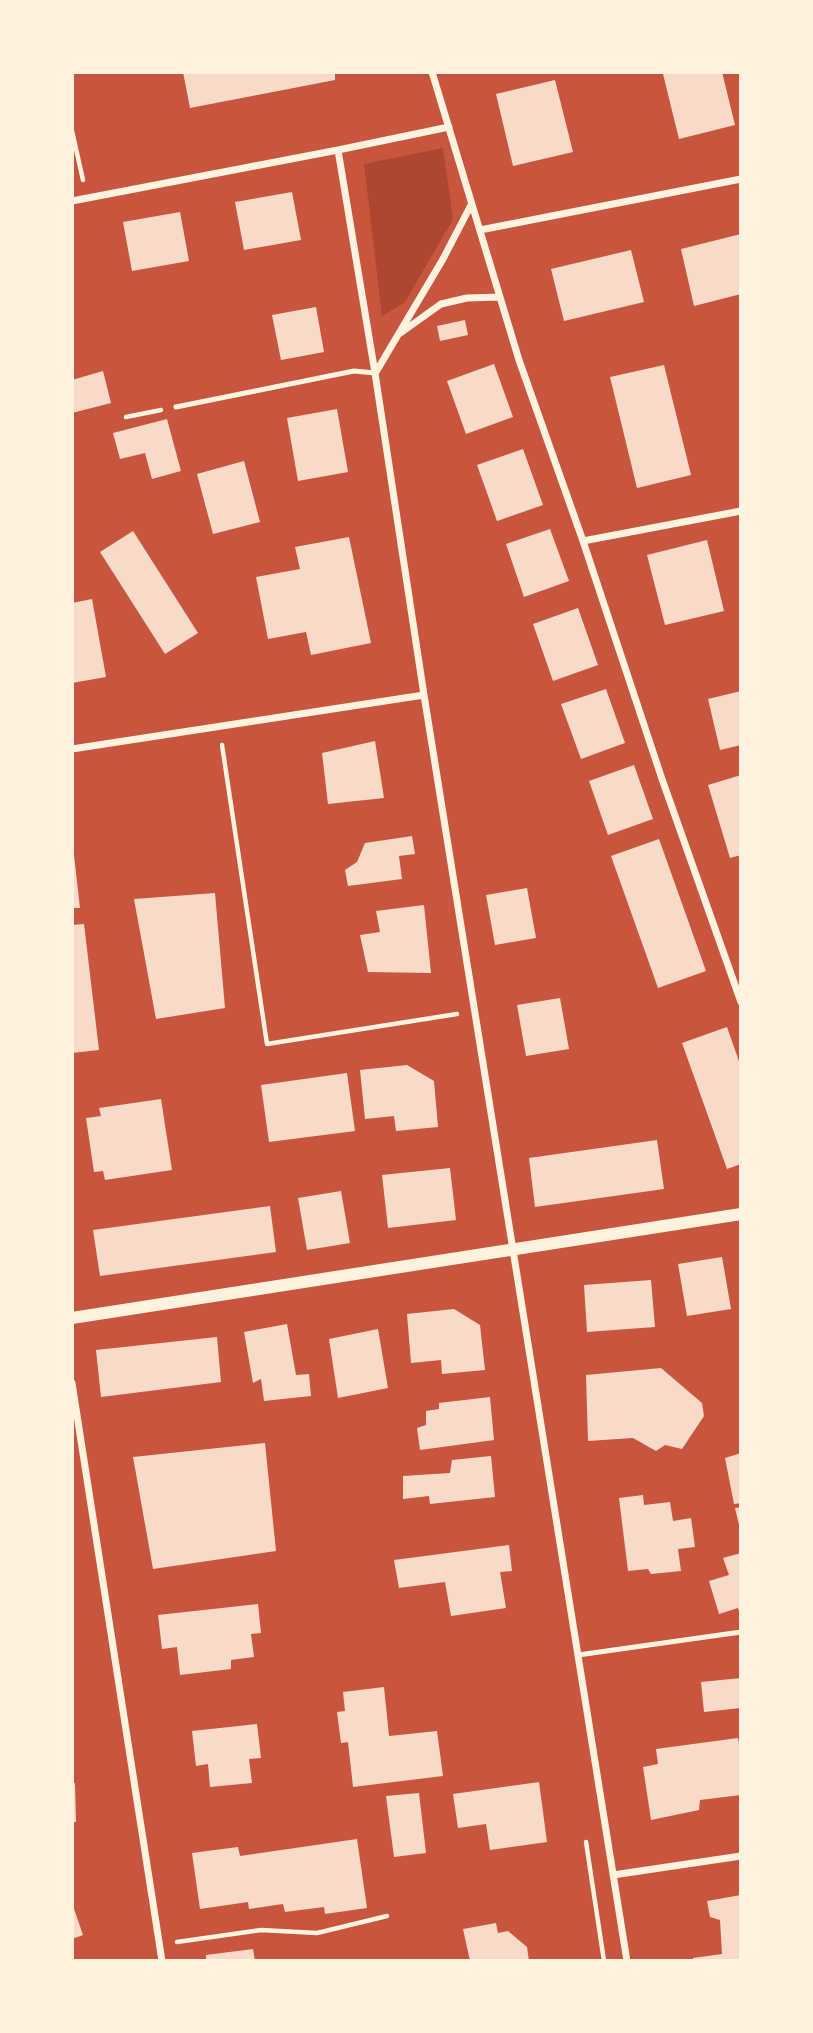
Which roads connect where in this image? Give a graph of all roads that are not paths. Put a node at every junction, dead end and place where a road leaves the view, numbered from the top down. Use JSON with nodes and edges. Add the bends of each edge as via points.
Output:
{"nodes":[{"id":1,"x":432,"y":72,"type":"edge"},
{"id":2,"x":449,"y":127,"type":"junction"},
{"id":3,"x":338,"y":150,"type":"junction"},
{"id":4,"x":741,"y":178,"type":"edge"},
{"id":5,"x":72,"y":201,"type":"edge"},
{"id":6,"x":471,"y":205,"type":"junction"},
{"id":7,"x":480,"y":230,"type":"junction"},
{"id":8,"x":500,"y":298,"type":"junction"},
{"id":9,"x":396,"y":337,"type":"junction"},
{"id":10,"x":375,"y":373,"type":"junction"},
{"id":11,"x":176,"y":407,"type":"road end"},
{"id":12,"x":741,"y":511,"type":"edge"},
{"id":13,"x":583,"y":541,"type":"junction"},
{"id":14,"x":424,"y":695,"type":"junction"},
{"id":15,"x":72,"y":749,"type":"edge"},
{"id":16,"x":741,"y":1002,"type":"edge"},
{"id":17,"x":741,"y":1214,"type":"edge"},
{"id":18,"x":513,"y":1251,"type":"junction"},
{"id":19,"x":72,"y":1318,"type":"edge"},
{"id":20,"x":72,"y":1383,"type":"edge"},
{"id":21,"x":741,"y":1632,"type":"edge"},
{"id":22,"x":578,"y":1655,"type":"junction"},
{"id":23,"x":741,"y":1856,"type":"edge"},
{"id":24,"x":613,"y":1875,"type":"junction"},
{"id":25,"x":162,"y":1961,"type":"edge"},
{"id":26,"x":627,"y":1961,"type":"edge"}],
"edges":[{"from":1,"to":2,"type":"street"},
{"from":2,"to":3,"type":"street"},
{"from":2,"to":6,"type":"street"},
{"from":3,"to":5,"type":"street"},
{"from":3,"to":10,"type":"street"},
{"from":4,"to":7,"type":"street"},
{"from":6,"to":7,"type":"street"},
{"from":6,"to":9,"type":"street"},
{"from":7,"to":8,"type":"street"},
{"from":8,"to":9,"type":"street","via":[[440,304]]},
{"from":8,"to":13,"type":"street"},
{"from":9,"to":10,"type":"street"},
{"from":10,"to":11,"type":"lane","via":[[354,371]]},
{"from":10,"to":14,"type":"street"},
{"from":12,"to":13,"type":"street"},
{"from":13,"to":16,"type":"street"},
{"from":14,"to":15,"type":"street"},
{"from":14,"to":18,"type":"street"},
{"from":17,"to":18,"type":"street"},
{"from":18,"to":19,"type":"street"},
{"from":18,"to":22,"type":"street"},
{"from":20,"to":25,"type":"street"},
{"from":21,"to":22,"type":"lane"},
{"from":22,"to":24,"type":"street"},
{"from":23,"to":24,"type":"street"},
{"from":24,"to":26,"type":"street"}]}
